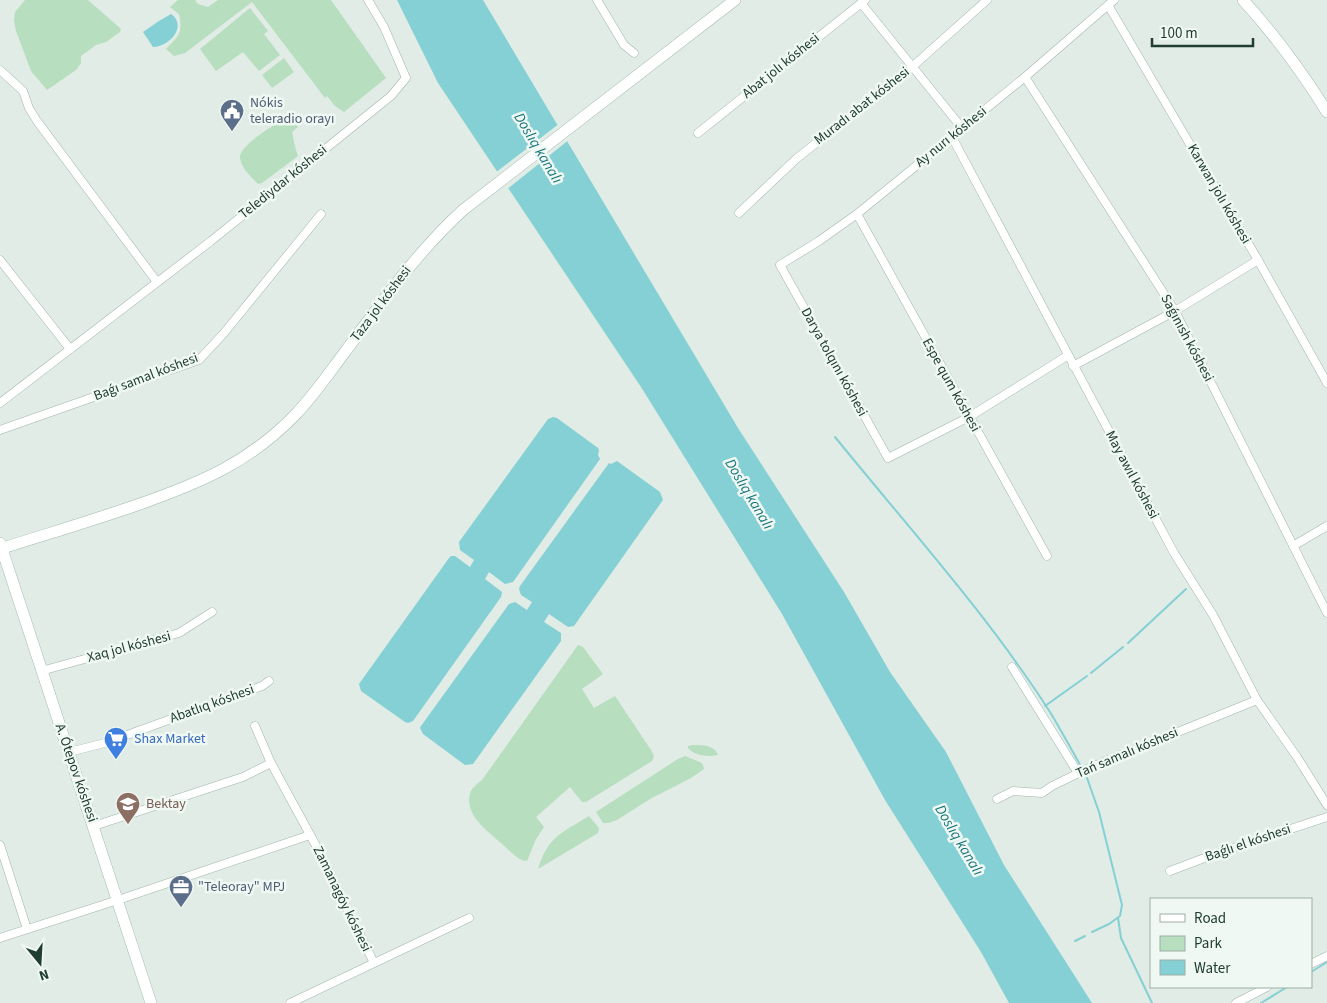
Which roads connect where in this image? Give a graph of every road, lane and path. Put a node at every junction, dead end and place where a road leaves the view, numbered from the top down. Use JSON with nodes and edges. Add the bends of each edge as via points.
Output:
{"nodes":[{"id":1,"x":368,"y":0,"type":"edge"},
{"id":2,"x":597,"y":0,"type":"edge"},
{"id":3,"x":735,"y":0,"type":"edge"},
{"id":4,"x":987,"y":0,"type":"edge"},
{"id":5,"x":1244,"y":0,"type":"edge"},
{"id":6,"x":863,"y":1,"type":"edge"},
{"id":7,"x":1111,"y":3,"type":"edge"},
{"id":8,"x":634,"y":52,"type":"dead end"},
{"id":9,"x":912,"y":67,"type":"junction"},
{"id":10,"x":0,"y":70,"type":"edge"},
{"id":11,"x":1025,"y":76,"type":"junction"},
{"id":12,"x":1327,"y":112,"type":"edge"},
{"id":13,"x":962,"y":128,"type":"junction"},
{"id":14,"x":698,"y":133,"type":"dead end"},
{"id":15,"x":952,"y":137,"type":"junction"},
{"id":16,"x":739,"y":213,"type":"dead end"},
{"id":17,"x":321,"y":214,"type":"dead end"},
{"id":18,"x":857,"y":214,"type":"junction"},
{"id":19,"x":0,"y":260,"type":"edge"},
{"id":20,"x":1258,"y":260,"type":"junction"},
{"id":21,"x":780,"y":265,"type":"joint"},
{"id":22,"x":157,"y":282,"type":"junction"},
{"id":23,"x":1175,"y":311,"type":"junction"},
{"id":24,"x":70,"y":350,"type":"junction"},
{"id":25,"x":1067,"y":356,"type":"junction"},
{"id":26,"x":1073,"y":366,"type":"junction"},
{"id":27,"x":1327,"y":383,"type":"edge"},
{"id":28,"x":0,"y":403,"type":"edge"},
{"id":29,"x":969,"y":417,"type":"junction"},
{"id":30,"x":0,"y":430,"type":"edge"},
{"id":31,"x":1327,"y":526,"type":"edge"},
{"id":32,"x":1293,"y":546,"type":"junction"},
{"id":33,"x":1,"y":547,"type":"edge"},
{"id":34,"x":1047,"y":556,"type":"dead end"},
{"id":35,"x":212,"y":612,"type":"dead end"},
{"id":36,"x":1327,"y":613,"type":"edge"},
{"id":37,"x":1012,"y":667,"type":"dead end"},
{"id":38,"x":42,"y":671,"type":"junction"},
{"id":39,"x":269,"y":681,"type":"dead end"},
{"id":40,"x":1257,"y":700,"type":"junction"},
{"id":41,"x":255,"y":726,"type":"dead end"},
{"id":42,"x":68,"y":752,"type":"junction"},
{"id":43,"x":271,"y":764,"type":"junction"},
{"id":44,"x":1078,"y":773,"type":"junction"},
{"id":45,"x":997,"y":799,"type":"dead end"},
{"id":46,"x":1327,"y":805,"type":"edge"},
{"id":47,"x":1327,"y":817,"type":"edge"},
{"id":48,"x":94,"y":826,"type":"junction"},
{"id":49,"x":310,"y":835,"type":"junction"},
{"id":50,"x":0,"y":845,"type":"edge"},
{"id":51,"x":1170,"y":871,"type":"dead end"},
{"id":52,"x":118,"y":900,"type":"junction"},
{"id":53,"x":469,"y":918,"type":"dead end"},
{"id":54,"x":27,"y":929,"type":"junction"},
{"id":55,"x":0,"y":938,"type":"edge"},
{"id":56,"x":1327,"y":956,"type":"edge"},
{"id":57,"x":374,"y":963,"type":"junction"},
{"id":58,"x":1312,"y":964,"type":"edge"},
{"id":59,"x":1265,"y":988,"type":"edge"},
{"id":60,"x":151,"y":1003,"type":"edge"},
{"id":61,"x":290,"y":1003,"type":"edge"},
{"id":62,"x":1236,"y":1003,"type":"edge"}],
"edges":[{"from":1,"to":22,"type":"street","name":"Telediydar kóshesi","via":[[384,27],[406,78],[391,96]]},
{"from":2,"to":8,"type":"street","via":[[624,45]]},
{"from":3,"to":33,"type":"main road","name":"Taza jol kóshesi","via":[[463,210],[421,252],[297,413],[251,454],[189,487],[110,515]]},
{"from":4,"to":9,"type":"street","name":"Muradı abat kóshesi"},
{"from":5,"to":12,"type":"main road","via":[[1272,32]]},
{"from":6,"to":9,"type":"street"},
{"from":6,"to":14,"type":"street","name":"Abat jolı kóshesi"},
{"from":7,"to":11,"type":"street","name":"Ay nurı kóshesi"},
{"from":7,"to":20,"type":"street","name":"Karwan jolı kóshesi"},
{"from":9,"to":13,"type":"street"},
{"from":9,"to":16,"type":"street","name":"Muradı abat kóshesi","via":[[796,159]]},
{"from":10,"to":22,"type":"street","via":[[23,91],[37,121]]},
{"from":11,"to":13,"type":"street","name":"Ay nurı kóshesi"},
{"from":11,"to":23,"type":"street","name":"Saǵınısh kóshesi"},
{"from":13,"to":15,"type":"street","name":"Ay nurı kóshesi"},
{"from":15,"to":18,"type":"street","name":"Ay nurı kóshesi"},
{"from":15,"to":25,"type":"street","name":"May awıl kóshesi"},
{"from":17,"to":30,"type":"street","name":"Baǵı samal kóshesi","via":[[200,360]]},
{"from":18,"to":21,"type":"street","name":"Ay nurı kóshesi"},
{"from":18,"to":29,"type":"street","name":"Espe qum kóshesi"},
{"from":19,"to":24,"type":"street"},
{"from":20,"to":23,"type":"street"},
{"from":20,"to":27,"type":"street","name":"Karwan jolı kóshesi"},
{"from":21,"to":29,"type":"street","name":"Darya tolqını kóshesi","via":[[888,458]]},
{"from":22,"to":24,"type":"street","name":"Telediydar kóshesi"},
{"from":23,"to":26,"type":"street"},
{"from":23,"to":32,"type":"street","name":"Saǵınısh kóshesi"},
{"from":24,"to":28,"type":"street","name":"Telediydar kóshesi"},
{"from":25,"to":26,"type":"street","name":"May awıl kóshesi"},
{"from":25,"to":29,"type":"street"},
{"from":26,"to":40,"type":"street","name":"May awıl kóshesi"},
{"from":29,"to":34,"type":"street","name":"Espe qum kóshesi"},
{"from":31,"to":32,"type":"street"},
{"from":32,"to":36,"type":"street","name":"Saǵınısh kóshesi"},
{"from":33,"to":38,"type":"main road","name":"A. Ótepov kóshesi"},
{"from":35,"to":38,"type":"street","name":"Xaq jol kóshesi","via":[[179,633]]},
{"from":37,"to":44,"type":"street"},
{"from":38,"to":42,"type":"main road","name":"A. Ótepov kóshesi"},
{"from":39,"to":42,"type":"street","name":"Abatlıq kóshesi","via":[[105,743]]},
{"from":40,"to":44,"type":"street","name":"Tań samalı kóshesi"},
{"from":40,"to":46,"type":"street","name":"May awıl kóshesi"},
{"from":41,"to":43,"type":"street","name":"Zamanagóy kóshesi"},
{"from":42,"to":48,"type":"main road","name":"A. Ótepov kóshesi"},
{"from":43,"to":48,"type":"street","via":[[243,777]]},
{"from":43,"to":49,"type":"street","name":"Zamanagóy kóshesi"},
{"from":44,"to":45,"type":"street","name":"Tań samalı kóshesi","via":[[1042,793],[1013,791]]},
{"from":47,"to":51,"type":"street","name":"Baǵlı el kóshesi"},
{"from":48,"to":52,"type":"main road","name":"A. Ótepov kóshesi"},
{"from":49,"to":52,"type":"street","name":"Zamanagóy kóshesi"},
{"from":49,"to":57,"type":"street","name":"Zamanagóy kóshesi"},
{"from":50,"to":54,"type":"street"},
{"from":52,"to":54,"type":"street","name":"Zamanagóy kóshesi"},
{"from":52,"to":60,"type":"main road","name":"A. Ótepov kóshesi"},
{"from":53,"to":57,"type":"street"},
{"from":54,"to":55,"type":"street","name":"Zamanagóy kóshesi"},
{"from":56,"to":58,"type":"street"},
{"from":57,"to":61,"type":"street"},
{"from":59,"to":62,"type":"street"}]}
